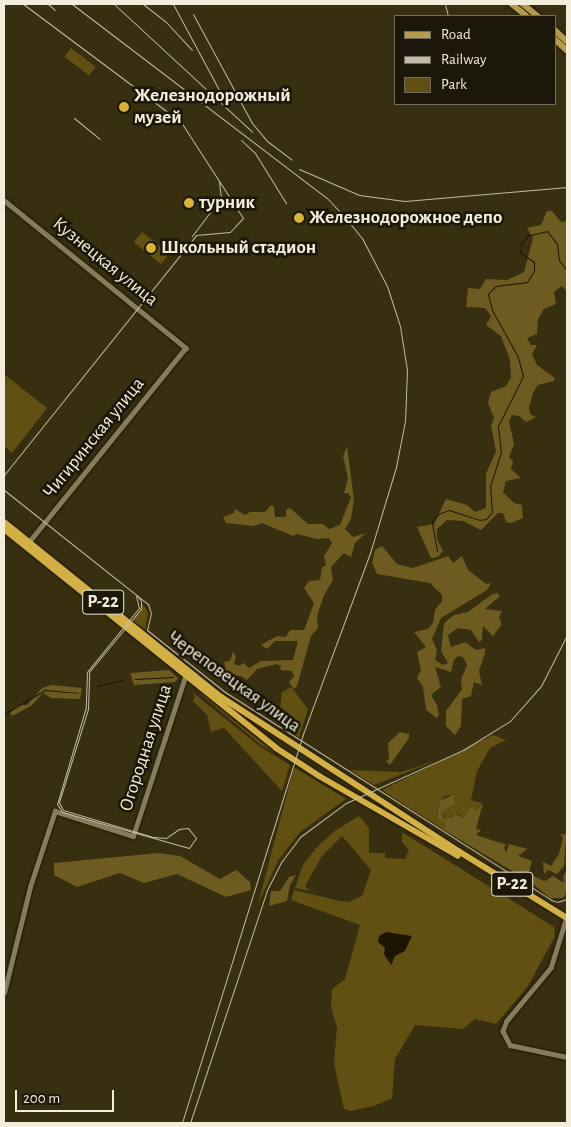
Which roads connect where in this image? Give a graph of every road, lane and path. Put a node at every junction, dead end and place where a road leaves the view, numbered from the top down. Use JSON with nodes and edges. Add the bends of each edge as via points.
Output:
{"nodes":[{"id":1,"x":512,"y":4,"type":"edge"},
{"id":2,"x":523,"y":4,"type":"edge"},
{"id":3,"x":526,"y":15,"type":"edge"},
{"id":4,"x":537,"y":15,"type":"edge"},
{"id":5,"x":556,"y":31,"type":"edge"},
{"id":6,"x":556,"y":40,"type":"edge"},
{"id":7,"x":567,"y":41,"type":"edge"},
{"id":8,"x":567,"y":50,"type":"edge"},
{"id":9,"x":4,"y":200,"type":"edge"},
{"id":10,"x":186,"y":348,"type":"joint"},
{"id":11,"x":4,"y":522,"type":"edge"},
{"id":12,"x":4,"y":530,"type":"edge"},
{"id":13,"x":27,"y":545,"type":"junction"},
{"id":14,"x":186,"y":673,"type":"junction"},
{"id":15,"x":287,"y":740,"type":"junction"},
{"id":16,"x":273,"y":746,"type":"junction"},
{"id":17,"x":457,"y":853,"type":"junction"},
{"id":18,"x":567,"y":919,"type":"edge"},
{"id":19,"x":4,"y":994,"type":"edge"},
{"id":20,"x":567,"y":1056,"type":"edge"}],
"edges":[{"from":1,"to":3,"type":"main road"},
{"from":2,"to":4,"type":"main road"},
{"from":5,"to":7,"type":"main road"},
{"from":6,"to":8,"type":"main road"},
{"from":9,"to":10,"type":"street","name":"Кузнецкая улица"},
{"from":10,"to":13,"type":"street","name":"Чигиринская улица"},
{"from":11,"to":13,"type":"highway","name":"Череповецкая улица","number":"Р-22"},
{"from":12,"to":13,"type":"highway","name":"Череповецкая улица","number":"Р-22"},
{"from":13,"to":14,"type":"highway","name":"Череповецкая улица","number":"Р-22"},
{"from":14,"to":15,"type":"highway","name":"Череповецкая улица","number":"Р-22"},
{"from":14,"to":16,"type":"highway","name":"Череповецкая улица","number":"Р-22"},
{"from":14,"to":19,"type":"street","name":"Огородная улица","via":[[134,836],[55,811],[28,894]]},
{"from":15,"to":16,"type":"highway","via":[[277,737]]},
{"from":15,"to":17,"type":"highway","name":"Череповецкая улица","number":"Р-22"},
{"from":16,"to":17,"type":"highway","name":"Череповецкая улица","number":"Р-22","via":[[319,776]]},
{"from":17,"to":18,"type":"highway","number":"Р-22"},
{"from":18,"to":20,"type":"street","via":[[551,968],[507,1021],[503,1031],[510,1046]]}]}
